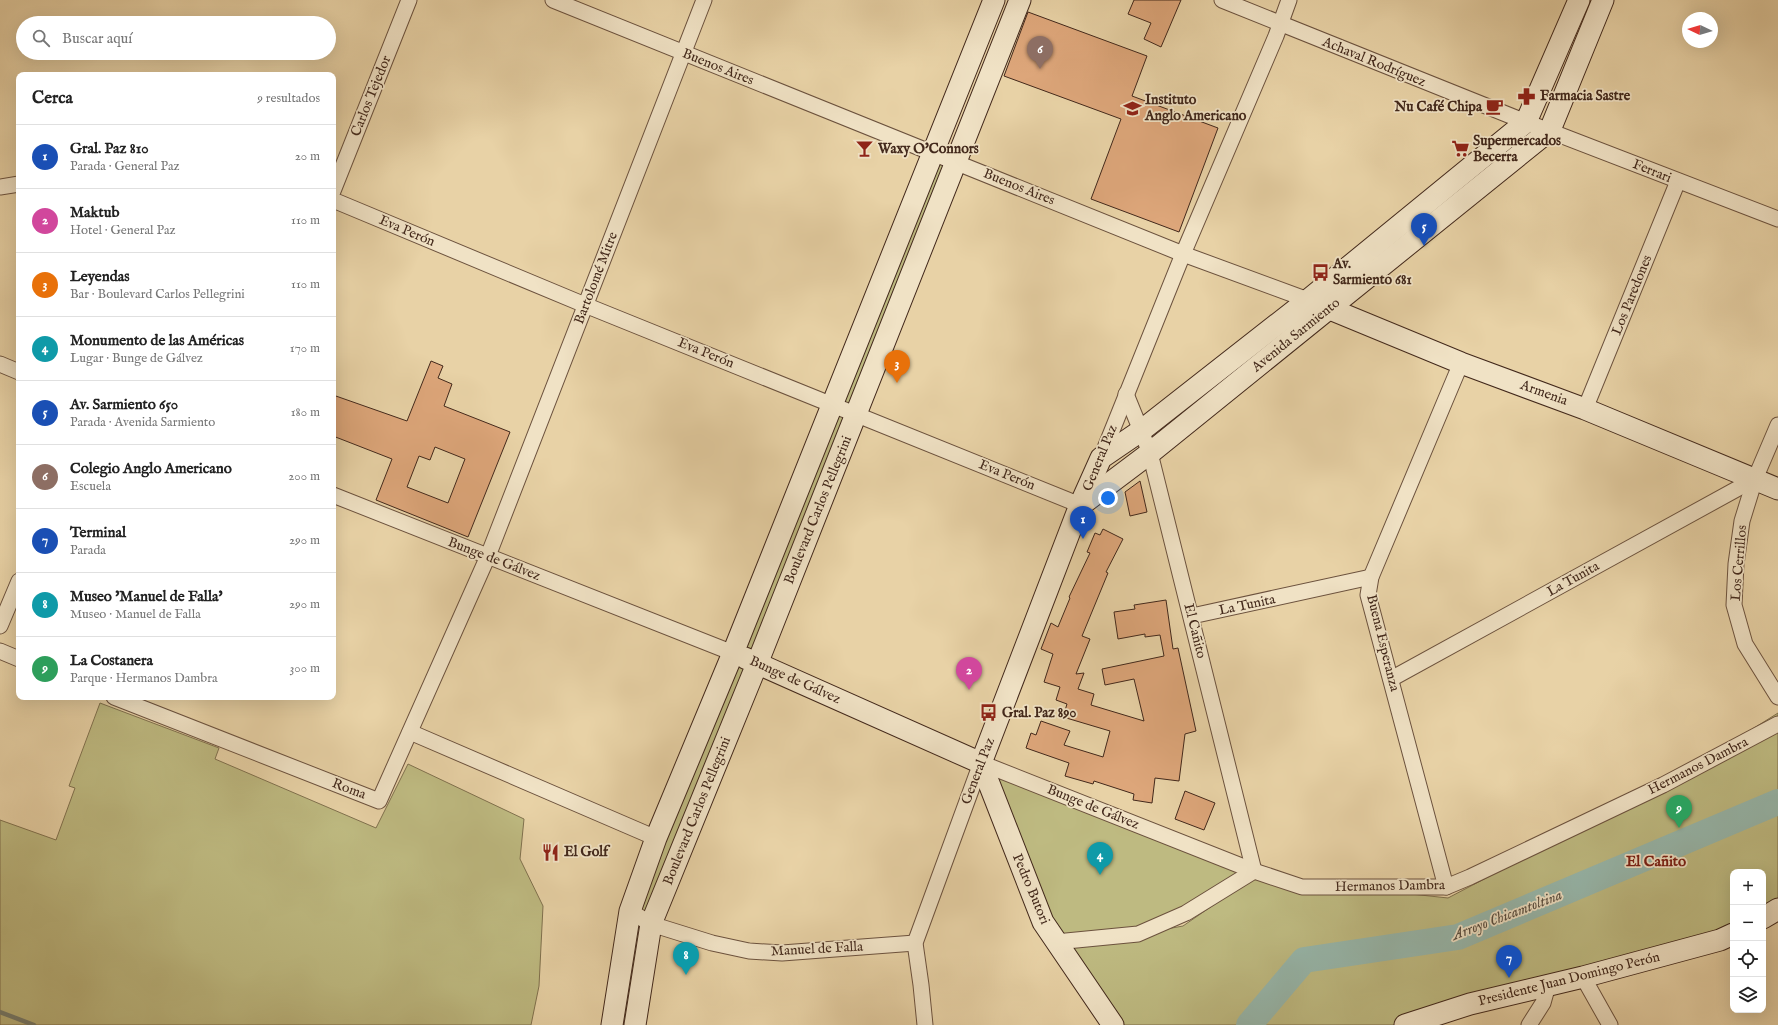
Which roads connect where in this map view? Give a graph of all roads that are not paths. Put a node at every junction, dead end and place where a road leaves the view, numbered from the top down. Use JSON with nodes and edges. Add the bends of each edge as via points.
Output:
{"nodes":[{"id":1,"x":409,"y":0,"type":"edge"},
{"id":2,"x":553,"y":0,"type":"edge"},
{"id":3,"x":704,"y":0,"type":"edge"},
{"id":4,"x":994,"y":0,"type":"edge"},
{"id":5,"x":1020,"y":0,"type":"edge"},
{"id":6,"x":1222,"y":0,"type":"edge"},
{"id":7,"x":1289,"y":0,"type":"edge"},
{"id":8,"x":1579,"y":0,"type":"edge"},
{"id":9,"x":1603,"y":0,"type":"edge"},
{"id":10,"x":1280,"y":24,"type":"junction"},
{"id":11,"x":683,"y":53,"type":"junction"},
{"id":12,"x":1526,"y":122,"type":"junction"},
{"id":13,"x":1550,"y":130,"type":"junction"},
{"id":14,"x":934,"y":152,"type":"junction"},
{"id":15,"x":957,"y":162,"type":"junction"},
{"id":16,"x":1678,"y":181,"type":"junction"},
{"id":17,"x":336,"y":183,"type":"edge"},
{"id":18,"x":16,"y":184,"type":"edge"},
{"id":19,"x":0,"y":187,"type":"edge"},
{"id":20,"x":336,"y":201,"type":"edge"},
{"id":21,"x":1778,"y":219,"type":"edge"},
{"id":22,"x":1184,"y":254,"type":"junction"},
{"id":23,"x":1308,"y":300,"type":"junction"},
{"id":24,"x":585,"y":305,"type":"junction"},
{"id":25,"x":1329,"y":310,"type":"junction"},
{"id":26,"x":1461,"y":362,"type":"junction"},
{"id":27,"x":0,"y":364,"type":"edge"},
{"id":28,"x":16,"y":371,"type":"edge"},
{"id":29,"x":1126,"y":394,"type":"junction"},
{"id":30,"x":832,"y":404,"type":"junction"},
{"id":31,"x":1585,"y":409,"type":"junction"},
{"id":32,"x":856,"y":413,"type":"junction"},
{"id":33,"x":1778,"y":425,"type":"edge"},
{"id":34,"x":1142,"y":430,"type":"junction"},
{"id":35,"x":1150,"y":453,"type":"junction"},
{"id":36,"x":1101,"y":458,"type":"junction"},
{"id":37,"x":1755,"y":479,"type":"junction"},
{"id":38,"x":1778,"y":488,"type":"edge"},
{"id":39,"x":336,"y":496,"type":"edge"},
{"id":40,"x":1080,"y":505,"type":"junction"},
{"id":41,"x":488,"y":556,"type":"junction"},
{"id":42,"x":1371,"y":577,"type":"junction"},
{"id":43,"x":16,"y":588,"type":"edge"},
{"id":44,"x":1192,"y":616,"type":"junction"},
{"id":45,"x":0,"y":626,"type":"edge"},
{"id":46,"x":0,"y":651,"type":"edge"},
{"id":47,"x":734,"y":653,"type":"junction"},
{"id":48,"x":16,"y":658,"type":"edge"},
{"id":49,"x":757,"y":664,"type":"junction"},
{"id":50,"x":1391,"y":679,"type":"junction"},
{"id":51,"x":1778,"y":697,"type":"edge"},
{"id":52,"x":126,"y":700,"type":"edge"},
{"id":53,"x":1778,"y":724,"type":"edge"},
{"id":54,"x":410,"y":732,"type":"junction"},
{"id":55,"x":981,"y":763,"type":"junction"},
{"id":56,"x":656,"y":838,"type":"junction"},
{"id":57,"x":1254,"y":871,"type":"junction"},
{"id":58,"x":1446,"y":887,"type":"junction"},
{"id":59,"x":1778,"y":909,"type":"edge"},
{"id":60,"x":630,"y":911,"type":"junction"},
{"id":61,"x":1766,"y":916,"type":"edge"},
{"id":62,"x":652,"y":924,"type":"junction"},
{"id":63,"x":1730,"y":935,"type":"edge"},
{"id":64,"x":1056,"y":942,"type":"junction"},
{"id":65,"x":915,"y":943,"type":"junction"},
{"id":66,"x":1582,"y":977,"type":"junction"},
{"id":67,"x":1548,"y":985,"type":"junction"},
{"id":68,"x":612,"y":1025,"type":"edge"},
{"id":69,"x":634,"y":1025,"type":"edge"},
{"id":70,"x":925,"y":1025,"type":"edge"},
{"id":71,"x":1112,"y":1025,"type":"edge"},
{"id":72,"x":1405,"y":1025,"type":"edge"},
{"id":73,"x":1529,"y":1025,"type":"edge"},
{"id":74,"x":1610,"y":1025,"type":"edge"}],
"edges":[{"from":1,"to":17,"type":"street","name":"Carlos Tejedor"},
{"from":2,"to":11,"type":"street","name":"Buenos Aires"},
{"from":3,"to":11,"type":"street","name":"Bartolomé Mitre"},
{"from":4,"to":14,"type":"street","name":"Boulevard Carlos Pellegrini"},
{"from":5,"to":15,"type":"street","name":"Boulevard Carlos Pellegrini"},
{"from":6,"to":10,"type":"street","name":"Achaval Rodríguez"},
{"from":7,"to":10,"type":"street","name":"General Paz"},
{"from":8,"to":12,"type":"street","name":"Avenida Sarmiento"},
{"from":9,"to":13,"type":"street","name":"Avenida Sarmiento"},
{"from":10,"to":12,"type":"street","name":"Achaval Rodríguez"},
{"from":10,"to":22,"type":"street","name":"General Paz"},
{"from":11,"to":14,"type":"street","name":"Buenos Aires"},
{"from":11,"to":24,"type":"street","name":"Bartolomé Mitre"},
{"from":12,"to":13,"type":"street","name":"Ferrari"},
{"from":12,"to":23,"type":"street","name":"Avenida Sarmiento"},
{"from":13,"to":16,"type":"street","name":"Ferrari"},
{"from":13,"to":25,"type":"street","name":"Avenida Sarmiento"},
{"from":14,"to":15,"type":"street","name":"Buenos Aires"},
{"from":14,"to":30,"type":"street","name":"Boulevard Carlos Pellegrini"},
{"from":15,"to":22,"type":"street","name":"Buenos Aires"},
{"from":15,"to":32,"type":"street","name":"Boulevard Carlos Pellegrini"},
{"from":16,"to":21,"type":"street","name":"Ferrari"},
{"from":16,"to":31,"type":"street","name":"Los Paredones"},
{"from":18,"to":19,"type":"street"},
{"from":20,"to":24,"type":"street","name":"Eva Perón"},
{"from":22,"to":23,"type":"street","name":"Buenos Aires"},
{"from":22,"to":29,"type":"street","name":"General Paz"},
{"from":23,"to":25,"type":"street","name":"Armenia"},
{"from":23,"to":34,"type":"street","name":"Avenida Sarmiento"},
{"from":24,"to":30,"type":"street","name":"Eva Perón"},
{"from":24,"to":41,"type":"street","name":"Bartolomé Mitre"},
{"from":25,"to":26,"type":"street","name":"Armenia"},
{"from":25,"to":35,"type":"street","name":"Avenida Sarmiento"},
{"from":26,"to":31,"type":"street","name":"Armenia"},
{"from":26,"to":42,"type":"street","name":"Buena Esperanza"},
{"from":27,"to":28,"type":"street"},
{"from":29,"to":34,"type":"street","name":"El Cañito"},
{"from":29,"to":36,"type":"street","name":"General Paz"},
{"from":30,"to":32,"type":"street","name":"Eva Perón"},
{"from":30,"to":47,"type":"street","name":"Boulevard Carlos Pellegrini"},
{"from":31,"to":37,"type":"street","name":"Armenia"},
{"from":32,"to":40,"type":"street","name":"Eva Perón"},
{"from":32,"to":49,"type":"street","name":"Boulevard Carlos Pellegrini"},
{"from":33,"to":37,"type":"street","name":"Los Cerrillos"},
{"from":34,"to":35,"type":"street","name":"El Cañito"},
{"from":34,"to":36,"type":"street","name":"Avenida Sarmiento"},
{"from":35,"to":40,"type":"street","name":"Avenida Sarmiento"},
{"from":35,"to":44,"type":"street","name":"El Cañito"},
{"from":36,"to":40,"type":"street","name":"General Paz"},
{"from":37,"to":38,"type":"street","name":"Armenia"},
{"from":37,"to":50,"type":"street","name":"La Tunita"},
{"from":37,"to":51,"type":"street","name":"Los Cerrillos","via":[[1742,521],[1734,606],[1745,644]]},
{"from":39,"to":41,"type":"street","name":"Bunge de Gálvez"},
{"from":40,"to":55,"type":"street","name":"General Paz"},
{"from":41,"to":47,"type":"street","name":"Bunge de Gálvez"},
{"from":41,"to":54,"type":"street","name":"Roma"},
{"from":42,"to":44,"type":"street","name":"La Tunita"},
{"from":42,"to":50,"type":"street","name":"Buena Esperanza","via":[[1368,595]]},
{"from":43,"to":45,"type":"street"},
{"from":44,"to":57,"type":"street","name":"El Cañito"},
{"from":46,"to":48,"type":"street"},
{"from":47,"to":49,"type":"street","name":"Bunge de Gálvez"},
{"from":47,"to":56,"type":"street","name":"Boulevard Carlos Pellegrini"},
{"from":49,"to":55,"type":"street","name":"Bunge de Gálvez"},
{"from":49,"to":62,"type":"street","name":"Boulevard Carlos Pellegrini"},
{"from":50,"to":58,"type":"street","name":"Buena Esperanza"},
{"from":52,"to":54,"type":"street","name":"Roma","via":[[379,801]]},
{"from":53,"to":58,"type":"street","name":"Hermanos Dambra","via":[[1663,785],[1470,878]]},
{"from":54,"to":56,"type":"street"},
{"from":55,"to":57,"type":"street","name":"Bunge de Gálvez"},
{"from":55,"to":64,"type":"street","name":"Pedro Butori","via":[[1042,922]]},
{"from":55,"to":65,"type":"street","name":"General Paz"},
{"from":56,"to":60,"type":"street","name":"Boulevard Carlos Pellegrini"},
{"from":57,"to":58,"type":"street","name":"Hermanos Dambra","via":[[1302,887]]},
{"from":57,"to":64,"type":"street","via":[[1186,913],[1138,934]]},
{"from":59,"to":61,"type":"street"},
{"from":60,"to":62,"type":"street","name":"Manuel de Falla"},
{"from":60,"to":68,"type":"street","name":"Boulevard Carlos Pellegrini"},
{"from":62,"to":65,"type":"street","name":"Manuel de Falla","via":[[712,943],[749,951],[782,953]]},
{"from":62,"to":69,"type":"street","name":"Boulevard Carlos Pellegrini"},
{"from":63,"to":66,"type":"street","name":"Presidente Juan Domingo Perón"},
{"from":64,"to":71,"type":"street","name":"Pedro Butori"},
{"from":65,"to":70,"type":"street"},
{"from":66,"to":67,"type":"street","name":"Presidente Juan Domingo Perón"},
{"from":66,"to":74,"type":"street"},
{"from":67,"to":72,"type":"street","name":"Presidente Juan Domingo Perón","via":[[1470,1004]]},
{"from":67,"to":73,"type":"street","via":[[1543,1003]]}]}
